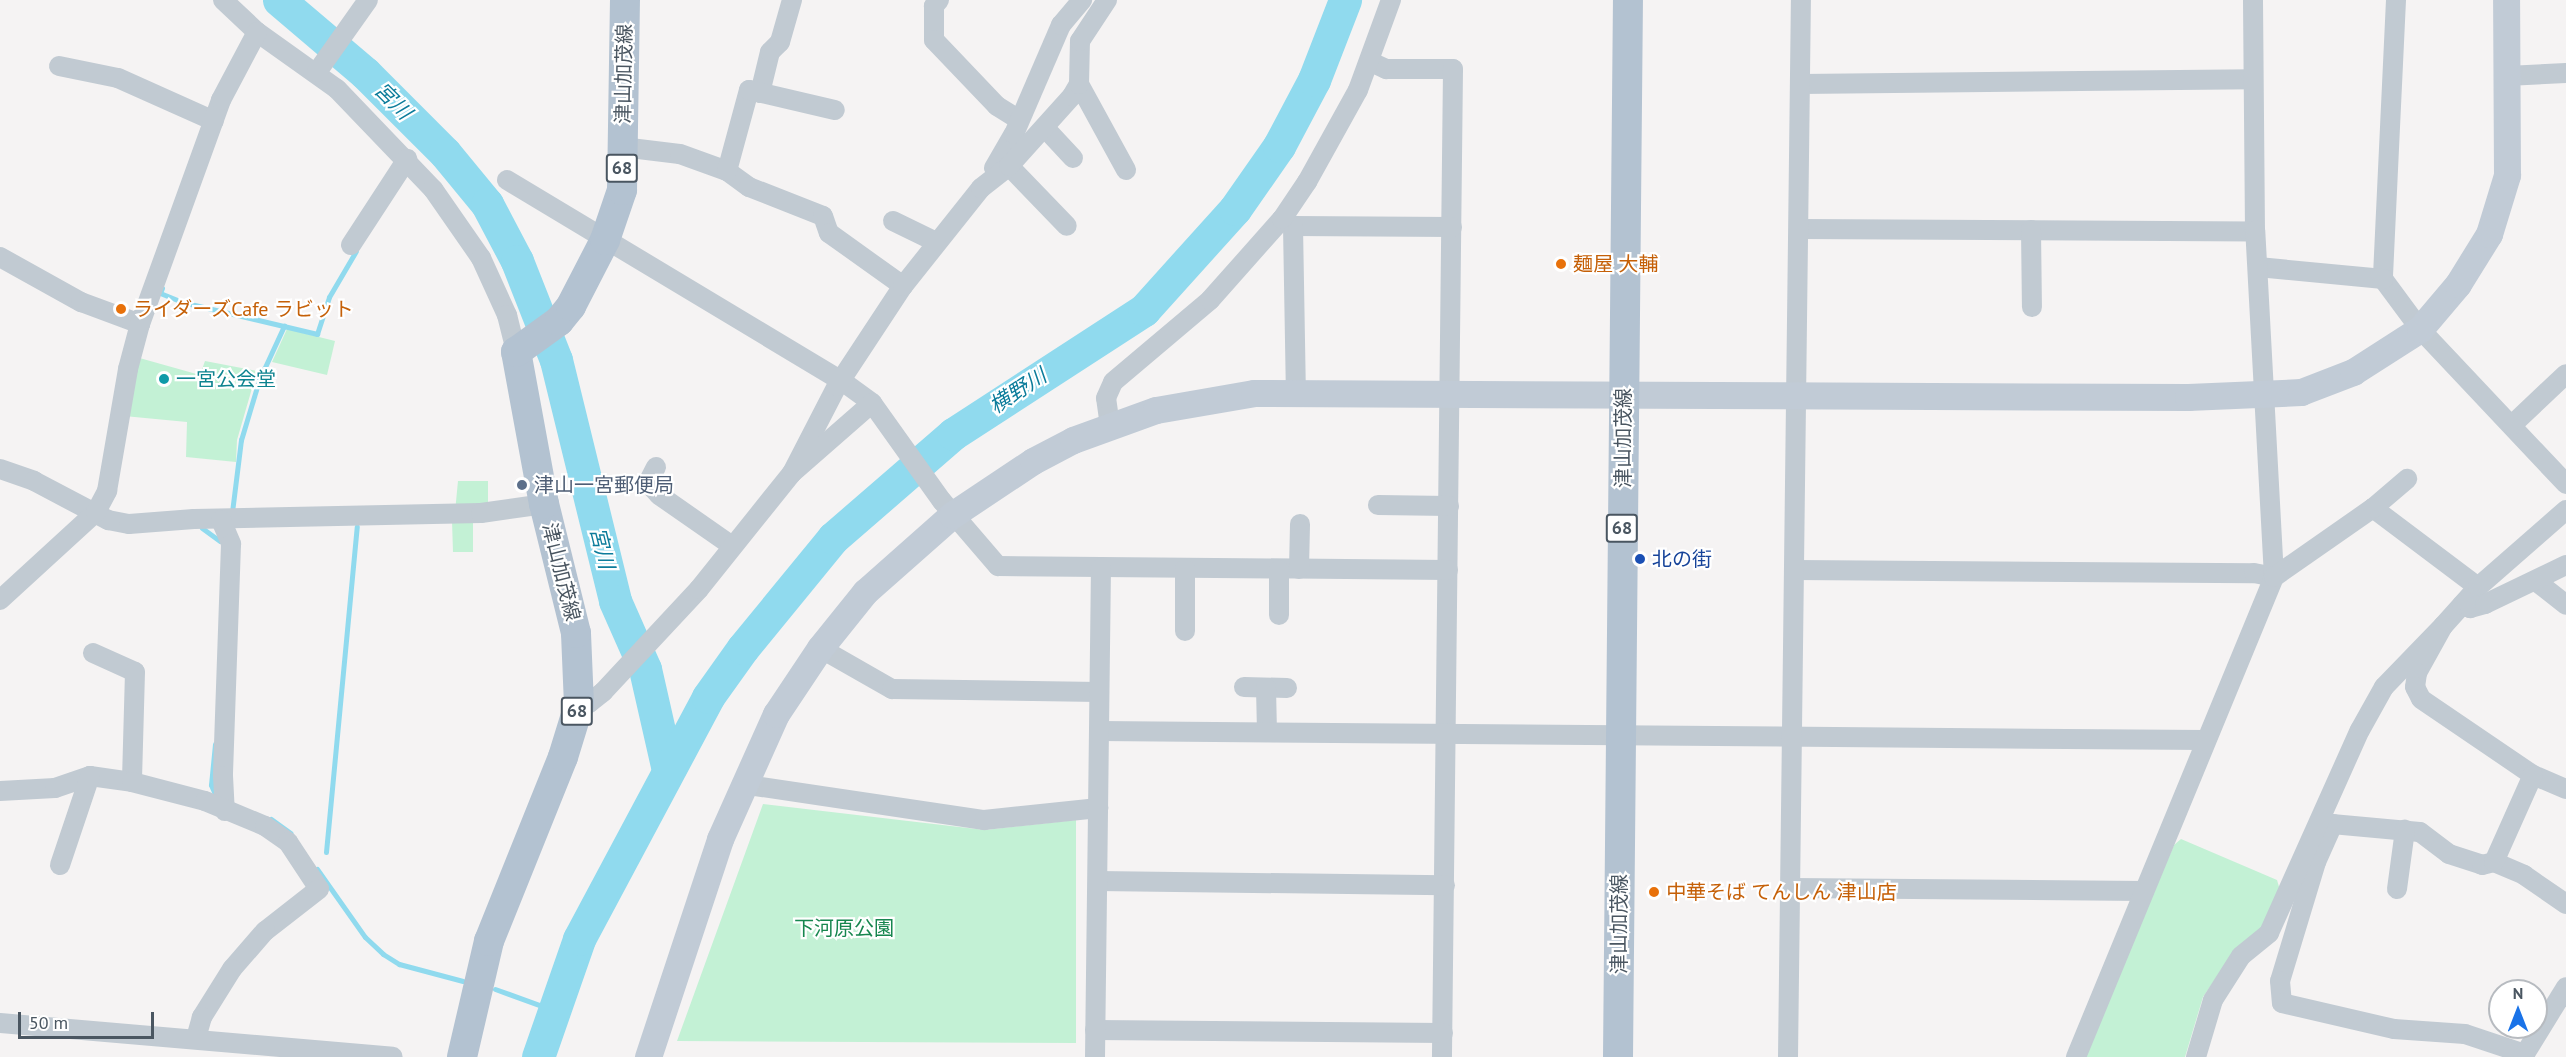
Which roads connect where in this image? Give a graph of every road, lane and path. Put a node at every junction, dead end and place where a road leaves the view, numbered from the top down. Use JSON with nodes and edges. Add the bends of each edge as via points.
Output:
{"nodes":[{"id":1,"x":223,"y":0,"type":"edge"},
{"id":2,"x":368,"y":0,"type":"edge"},
{"id":3,"x":625,"y":0,"type":"edge"},
{"id":4,"x":792,"y":0,"type":"edge"},
{"id":5,"x":939,"y":0,"type":"edge"},
{"id":6,"x":1082,"y":0,"type":"edge"},
{"id":7,"x":1107,"y":0,"type":"edge"},
{"id":8,"x":1391,"y":0,"type":"edge"},
{"id":9,"x":1628,"y":0,"type":"edge"},
{"id":10,"x":1800,"y":0,"type":"edge"},
{"id":11,"x":2253,"y":0,"type":"edge"},
{"id":12,"x":2396,"y":0,"type":"edge"},
{"id":13,"x":2506,"y":0,"type":"edge"},
{"id":14,"x":257,"y":32,"type":"junction"},
{"id":15,"x":1049,"y":50,"type":"junction"},
{"id":16,"x":1077,"y":61,"type":"junction"},
{"id":17,"x":1371,"y":62,"type":"junction"},
{"id":18,"x":59,"y":66,"type":"dead end"},
{"id":19,"x":317,"y":72,"type":"junction"},
{"id":20,"x":2566,"y":73,"type":"edge"},
{"id":21,"x":2507,"y":76,"type":"junction"},
{"id":22,"x":2252,"y":79,"type":"junction"},
{"id":23,"x":1080,"y":84,"type":"junction"},
{"id":24,"x":1801,"y":84,"type":"junction"},
{"id":25,"x":760,"y":93,"type":"junction"},
{"id":26,"x":834,"y":111,"type":"dead end"},
{"id":27,"x":1018,"y":120,"type":"junction"},
{"id":28,"x":214,"y":121,"type":"junction"},
{"id":29,"x":1045,"y":128,"type":"junction"},
{"id":30,"x":622,"y":147,"type":"junction"},
{"id":31,"x":407,"y":159,"type":"junction"},
{"id":32,"x":1073,"y":159,"type":"dead end"},
{"id":33,"x":1009,"y":166,"type":"junction"},
{"id":34,"x":1126,"y":170,"type":"dead end"},
{"id":35,"x":727,"y":171,"type":"junction"},
{"id":36,"x":507,"y":180,"type":"dead end"},
{"id":37,"x":981,"y":188,"type":"junction"},
{"id":38,"x":893,"y":221,"type":"dead end"},
{"id":39,"x":1287,"y":222,"type":"junction"},
{"id":40,"x":1066,"y":226,"type":"dead end"},
{"id":41,"x":1452,"y":226,"type":"junction"},
{"id":42,"x":1800,"y":229,"type":"junction"},
{"id":43,"x":2031,"y":230,"type":"junction"},
{"id":44,"x":2255,"y":231,"type":"junction"},
{"id":45,"x":605,"y":240,"type":"junction"},
{"id":46,"x":936,"y":242,"type":"junction"},
{"id":47,"x":351,"y":245,"type":"dead end"},
{"id":48,"x":0,"y":257,"type":"edge"},
{"id":49,"x":2258,"y":267,"type":"junction"},
{"id":50,"x":2383,"y":279,"type":"junction"},
{"id":51,"x":903,"y":286,"type":"junction"},
{"id":52,"x":2032,"y":307,"type":"dead end"},
{"id":53,"x":140,"y":324,"type":"junction"},
{"id":54,"x":2420,"y":329,"type":"junction"},
{"id":55,"x":523,"y":347,"type":"junction"},
{"id":56,"x":2566,"y":374,"type":"edge"},
{"id":57,"x":842,"y":381,"type":"junction"},
{"id":58,"x":1296,"y":392,"type":"junction"},
{"id":59,"x":1450,"y":393,"type":"junction"},
{"id":60,"x":1623,"y":396,"type":"junction"},
{"id":61,"x":1794,"y":396,"type":"junction"},
{"id":62,"x":2266,"y":396,"type":"junction"},
{"id":63,"x":876,"y":409,"type":"junction"},
{"id":64,"x":2512,"y":425,"type":"junction"},
{"id":65,"x":1110,"y":426,"type":"junction"},
{"id":66,"x":656,"y":467,"type":"dead end"},
{"id":67,"x":0,"y":469,"type":"edge"},
{"id":68,"x":792,"y":473,"type":"junction"},
{"id":69,"x":2407,"y":479,"type":"dead end"},
{"id":70,"x":2566,"y":484,"type":"edge"},
{"id":71,"x":544,"y":504,"type":"junction"},
{"id":72,"x":1378,"y":506,"type":"dead end"},
{"id":73,"x":1449,"y":506,"type":"junction"},
{"id":74,"x":947,"y":508,"type":"junction"},
{"id":75,"x":2373,"y":508,"type":"junction"},
{"id":76,"x":2566,"y":510,"type":"edge"},
{"id":77,"x":91,"y":515,"type":"junction"},
{"id":78,"x":221,"y":520,"type":"junction"},
{"id":79,"x":1300,"y":524,"type":"dead end"},
{"id":80,"x":732,"y":546,"type":"junction"},
{"id":81,"x":2566,"y":565,"type":"edge"},
{"id":82,"x":1101,"y":568,"type":"junction"},
{"id":83,"x":1185,"y":569,"type":"junction"},
{"id":84,"x":1299,"y":569,"type":"junction"},
{"id":85,"x":1279,"y":570,"type":"junction"},
{"id":86,"x":1448,"y":570,"type":"junction"},
{"id":87,"x":1795,"y":570,"type":"junction"},
{"id":88,"x":2274,"y":577,"type":"junction"},
{"id":89,"x":2537,"y":582,"type":"junction"},
{"id":90,"x":2478,"y":587,"type":"junction"},
{"id":91,"x":0,"y":600,"type":"edge"},
{"id":92,"x":2462,"y":604,"type":"junction"},
{"id":93,"x":2566,"y":605,"type":"edge"},
{"id":94,"x":1279,"y":615,"type":"dead end"},
{"id":95,"x":2443,"y":626,"type":"junction"},
{"id":96,"x":1185,"y":631,"type":"dead end"},
{"id":97,"x":820,"y":648,"type":"junction"},
{"id":98,"x":93,"y":652,"type":"dead end"},
{"id":99,"x":1244,"y":687,"type":"dead end"},
{"id":100,"x":1266,"y":688,"type":"junction"},
{"id":101,"x":1287,"y":688,"type":"dead end"},
{"id":102,"x":1099,"y":692,"type":"junction"},
{"id":103,"x":591,"y":698,"type":"junction"},
{"id":104,"x":1099,"y":731,"type":"junction"},
{"id":105,"x":1267,"y":732,"type":"junction"},
{"id":106,"x":1447,"y":735,"type":"junction"},
{"id":107,"x":1621,"y":736,"type":"junction"},
{"id":108,"x":1791,"y":738,"type":"junction"},
{"id":109,"x":2205,"y":740,"type":"junction"},
{"id":110,"x":2533,"y":775,"type":"junction"},
{"id":111,"x":90,"y":776,"type":"junction"},
{"id":112,"x":132,"y":782,"type":"junction"},
{"id":113,"x":742,"y":784,"type":"junction"},
{"id":114,"x":2566,"y":789,"type":"edge"},
{"id":115,"x":0,"y":791,"type":"edge"},
{"id":116,"x":225,"y":804,"type":"junction"},
{"id":117,"x":1098,"y":808,"type":"junction"},
{"id":118,"x":2326,"y":823,"type":"junction"},
{"id":119,"x":2405,"y":830,"type":"junction"},
{"id":120,"x":2494,"y":862,"type":"junction"},
{"id":121,"x":60,"y":865,"type":"dead end"},
{"id":122,"x":1098,"y":881,"type":"junction"},
{"id":123,"x":1445,"y":885,"type":"junction"},
{"id":124,"x":1792,"y":888,"type":"junction"},
{"id":125,"x":2397,"y":889,"type":"dead end"},
{"id":126,"x":2144,"y":891,"type":"junction"},
{"id":127,"x":2566,"y":904,"type":"edge"},
{"id":128,"x":2566,"y":987,"type":"edge"},
{"id":129,"x":0,"y":1023,"type":"edge"},
{"id":130,"x":1095,"y":1030,"type":"junction"},
{"id":131,"x":1443,"y":1033,"type":"junction"},
{"id":132,"x":196,"y":1038,"type":"junction"},
{"id":133,"x":2524,"y":1056,"type":"edge"},
{"id":134,"x":393,"y":1057,"type":"edge"},
{"id":135,"x":462,"y":1057,"type":"edge"},
{"id":136,"x":648,"y":1057,"type":"edge"},
{"id":137,"x":1095,"y":1057,"type":"edge"},
{"id":138,"x":1443,"y":1057,"type":"edge"},
{"id":139,"x":1618,"y":1057,"type":"edge"},
{"id":140,"x":1788,"y":1057,"type":"edge"},
{"id":141,"x":2076,"y":1057,"type":"edge"},
{"id":142,"x":2196,"y":1057,"type":"edge"}],
"edges":[{"from":1,"to":14,"type":"street"},
{"from":2,"to":19,"type":"street"},
{"from":3,"to":30,"type":"main road","name":"津山加茂線","number":"68"},
{"from":4,"to":25,"type":"street","via":[[780,42],[770,52]]},
{"from":5,"to":27,"type":"street","via":[[934,6],[934,40],[997,106]]},
{"from":6,"to":15,"type":"street","via":[[1061,25]]},
{"from":7,"to":16,"type":"street","via":[[1084,31]]},
{"from":8,"to":17,"type":"street"},
{"from":9,"to":60,"type":"main road","name":"津山加茂線","number":"68"},
{"from":10,"to":24,"type":"street"},
{"from":11,"to":22,"type":"street"},
{"from":12,"to":50,"type":"street"},
{"from":13,"to":21,"type":"street"},
{"from":14,"to":19,"type":"street"},
{"from":14,"to":28,"type":"street","via":[[237,65]]},
{"from":15,"to":16,"type":"street"},
{"from":15,"to":27,"type":"street"},
{"from":16,"to":23,"type":"street"},
{"from":17,"to":39,"type":"street"},
{"from":17,"to":41,"type":"street","via":[[1386,69],[1453,69]]},
{"from":18,"to":28,"type":"street","via":[[118,78]]},
{"from":19,"to":31,"type":"street"},
{"from":20,"to":21,"type":"street"},
{"from":21,"to":54,"type":"street","via":[[2507,175],[2489,234],[2458,284]]},
{"from":22,"to":24,"type":"street"},
{"from":22,"to":44,"type":"street"},
{"from":23,"to":29,"type":"street"},
{"from":23,"to":34,"type":"street"},
{"from":24,"to":42,"type":"street"},
{"from":25,"to":26,"type":"street"},
{"from":25,"to":35,"type":"street","via":[[749,90]]},
{"from":27,"to":37,"type":"street","via":[[1006,150]]},
{"from":28,"to":53,"type":"street"},
{"from":29,"to":32,"type":"street"},
{"from":29,"to":33,"type":"street"},
{"from":30,"to":35,"type":"street","via":[[659,149]]},
{"from":30,"to":45,"type":"main road","name":"津山加茂線","number":"68","via":[[621,190]]},
{"from":31,"to":47,"type":"street"},
{"from":31,"to":55,"type":"street","via":[[481,258]]},
{"from":33,"to":37,"type":"street"},
{"from":33,"to":40,"type":"street"},
{"from":35,"to":51,"type":"street","via":[[749,187],[823,216],[829,233]]},
{"from":36,"to":45,"type":"street"},
{"from":37,"to":46,"type":"street"},
{"from":38,"to":46,"type":"street"},
{"from":39,"to":41,"type":"street"},
{"from":39,"to":58,"type":"street"},
{"from":39,"to":65,"type":"street","via":[[1210,300],[1113,382],[1106,398]]},
{"from":41,"to":59,"type":"street"},
{"from":42,"to":43,"type":"street"},
{"from":42,"to":61,"type":"street"},
{"from":43,"to":44,"type":"street"},
{"from":43,"to":52,"type":"street"},
{"from":44,"to":49,"type":"street"},
{"from":45,"to":55,"type":"main road","name":"津山加茂線","number":"68","via":[[559,321]]},
{"from":45,"to":57,"type":"street"},
{"from":46,"to":51,"type":"street"},
{"from":48,"to":53,"type":"street","via":[[81,302]]},
{"from":49,"to":50,"type":"street"},
{"from":49,"to":62,"type":"street"},
{"from":50,"to":54,"type":"street"},
{"from":51,"to":57,"type":"street"},
{"from":53,"to":77,"type":"street","via":[[128,369],[113,470]]},
{"from":54,"to":62,"type":"street","via":[[2353,372],[2301,392]]},
{"from":54,"to":64,"type":"street"},
{"from":55,"to":71,"type":"main road","name":"津山加茂線","number":"68"},
{"from":56,"to":64,"type":"street"},
{"from":57,"to":63,"type":"street"},
{"from":57,"to":68,"type":"street"},
{"from":58,"to":59,"type":"street"},
{"from":58,"to":65,"type":"street","via":[[1213,397]]},
{"from":59,"to":60,"type":"street"},
{"from":59,"to":73,"type":"street"},
{"from":60,"to":61,"type":"street"},
{"from":60,"to":107,"type":"main road","name":"津山加茂線","number":"68"},
{"from":61,"to":62,"type":"street"},
{"from":61,"to":87,"type":"street"},
{"from":62,"to":88,"type":"street"},
{"from":63,"to":68,"type":"street"},
{"from":63,"to":74,"type":"street"},
{"from":64,"to":70,"type":"street"},
{"from":65,"to":74,"type":"street","via":[[1033,461]]},
{"from":66,"to":80,"type":"street","via":[[648,483],[659,495]]},
{"from":67,"to":77,"type":"street","via":[[34,481]]},
{"from":68,"to":80,"type":"street"},
{"from":69,"to":75,"type":"street"},
{"from":71,"to":78,"type":"street","via":[[481,513]]},
{"from":71,"to":103,"type":"main road","name":"津山加茂線","number":"68"},
{"from":72,"to":73,"type":"street"},
{"from":73,"to":86,"type":"street"},
{"from":74,"to":82,"type":"street","via":[[998,566]]},
{"from":74,"to":97,"type":"street","via":[[865,592]]},
{"from":75,"to":88,"type":"street"},
{"from":75,"to":90,"type":"street"},
{"from":76,"to":90,"type":"street"},
{"from":77,"to":78,"type":"street","via":[[129,524]]},
{"from":77,"to":91,"type":"street"},
{"from":78,"to":116,"type":"street","via":[[231,544]]},
{"from":79,"to":84,"type":"street"},
{"from":80,"to":103,"type":"street","via":[[667,623]]},
{"from":81,"to":89,"type":"street"},
{"from":82,"to":83,"type":"street"},
{"from":82,"to":102,"type":"street"},
{"from":83,"to":85,"type":"street"},
{"from":83,"to":96,"type":"street"},
{"from":84,"to":85,"type":"street"},
{"from":84,"to":86,"type":"street"},
{"from":85,"to":94,"type":"street"},
{"from":86,"to":106,"type":"street"},
{"from":87,"to":88,"type":"street","via":[[2254,573]]},
{"from":87,"to":108,"type":"street"},
{"from":88,"to":109,"type":"street"},
{"from":89,"to":92,"type":"street","via":[[2485,604],[2470,608]]},
{"from":89,"to":93,"type":"street"},
{"from":90,"to":92,"type":"street"},
{"from":92,"to":95,"type":"street"},
{"from":95,"to":110,"type":"street","via":[[2417,674],[2417,694],[2441,716]]},
{"from":95,"to":118,"type":"street","via":[[2384,687]]},
{"from":97,"to":102,"type":"street","via":[[892,689]]},
{"from":97,"to":113,"type":"street","via":[[776,714]]},
{"from":98,"to":112,"type":"street","via":[[135,672]]},
{"from":99,"to":100,"type":"street"},
{"from":100,"to":101,"type":"street"},
{"from":100,"to":105,"type":"street"},
{"from":102,"to":104,"type":"street"},
{"from":103,"to":135,"type":"main road","name":"津山加茂線","number":"68","via":[[489,940]]},
{"from":104,"to":105,"type":"street"},
{"from":104,"to":117,"type":"street"},
{"from":105,"to":106,"type":"street"},
{"from":106,"to":107,"type":"street"},
{"from":106,"to":123,"type":"street"},
{"from":107,"to":108,"type":"street"},
{"from":107,"to":139,"type":"main road","name":"津山加茂線","number":"68"},
{"from":108,"to":109,"type":"street"},
{"from":108,"to":124,"type":"street"},
{"from":109,"to":126,"type":"street"},
{"from":110,"to":114,"type":"street"},
{"from":110,"to":120,"type":"street"},
{"from":111,"to":112,"type":"street"},
{"from":111,"to":115,"type":"street","via":[[55,788]]},
{"from":111,"to":121,"type":"street"},
{"from":112,"to":116,"type":"street"},
{"from":113,"to":117,"type":"street","via":[[984,820]]},
{"from":113,"to":136,"type":"street"},
{"from":116,"to":132,"type":"street","via":[[288,842],[319,889],[265,932],[232,969],[202,1017]]},
{"from":117,"to":122,"type":"street"},
{"from":118,"to":119,"type":"street"},
{"from":118,"to":133,"type":"street","via":[[2280,981],[2282,1003],[2394,1029],[2465,1034]]},
{"from":118,"to":142,"type":"street","via":[[2269,933],[2241,956],[2213,999]]},
{"from":119,"to":120,"type":"street","via":[[2420,832],[2449,854],[2482,865]]},
{"from":119,"to":125,"type":"street"},
{"from":120,"to":127,"type":"street","via":[[2524,875]]},
{"from":122,"to":123,"type":"street"},
{"from":122,"to":130,"type":"street"},
{"from":123,"to":131,"type":"street"},
{"from":124,"to":126,"type":"street"},
{"from":124,"to":140,"type":"street"},
{"from":126,"to":141,"type":"street"},
{"from":128,"to":133,"type":"street"},
{"from":129,"to":132,"type":"street"},
{"from":130,"to":131,"type":"street"},
{"from":130,"to":137,"type":"street"},
{"from":131,"to":138,"type":"street"},
{"from":132,"to":134,"type":"street"}]}
